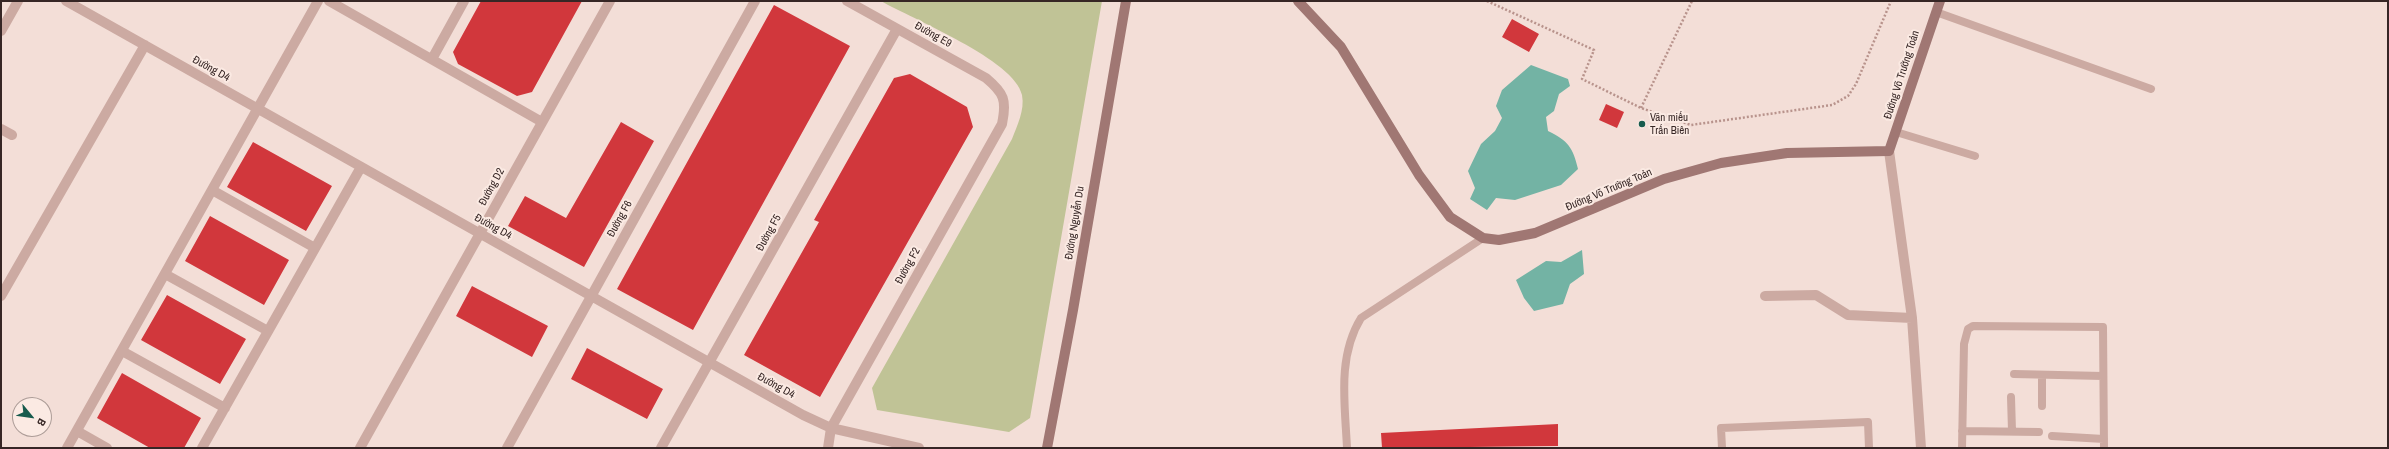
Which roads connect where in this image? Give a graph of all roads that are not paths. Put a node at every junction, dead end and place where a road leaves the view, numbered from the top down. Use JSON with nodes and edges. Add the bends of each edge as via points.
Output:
{"nodes":[{"id":1,"x":18,"y":1,"type":"edge"},
{"id":2,"x":66,"y":1,"type":"edge"},
{"id":3,"x":318,"y":1,"type":"edge"},
{"id":4,"x":329,"y":1,"type":"edge"},
{"id":5,"x":464,"y":1,"type":"edge"},
{"id":6,"x":610,"y":1,"type":"edge"},
{"id":7,"x":755,"y":1,"type":"edge"},
{"id":8,"x":847,"y":1,"type":"edge"},
{"id":9,"x":1126,"y":1,"type":"edge"},
{"id":10,"x":1298,"y":1,"type":"edge"},
{"id":11,"x":1940,"y":1,"type":"edge"},
{"id":12,"x":1936,"y":12,"type":"junction"},
{"id":13,"x":897,"y":29,"type":"junction"},
{"id":14,"x":1,"y":31,"type":"edge"},
{"id":15,"x":145,"y":45,"type":"junction"},
{"id":16,"x":432,"y":59,"type":"junction"},
{"id":17,"x":2151,"y":89,"type":"dead end"},
{"id":18,"x":1002,"y":96,"type":"joint"},
{"id":19,"x":258,"y":108,"type":"junction"},
{"id":20,"x":542,"y":122,"type":"junction"},
{"id":21,"x":1,"y":129,"type":"edge"},
{"id":22,"x":1896,"y":132,"type":"junction"},
{"id":23,"x":12,"y":135,"type":"dead end"},
{"id":24,"x":1890,"y":151,"type":"junction"},
{"id":25,"x":1976,"y":156,"type":"dead end"},
{"id":26,"x":361,"y":167,"type":"junction"},
{"id":27,"x":212,"y":190,"type":"junction"},
{"id":28,"x":480,"y":234,"type":"junction"},
{"id":29,"x":1483,"y":238,"type":"junction"},
{"id":30,"x":315,"y":248,"type":"junction"},
{"id":31,"x":165,"y":274,"type":"junction"},
{"id":32,"x":1,"y":296,"type":"edge"},
{"id":33,"x":591,"y":296,"type":"junction"},
{"id":34,"x":1765,"y":296,"type":"dead end"},
{"id":35,"x":1912,"y":318,"type":"junction"},
{"id":36,"x":268,"y":332,"type":"junction"},
{"id":37,"x":122,"y":351,"type":"junction"},
{"id":38,"x":709,"y":362,"type":"junction"},
{"id":39,"x":2014,"y":374,"type":"dead end"},
{"id":40,"x":2042,"y":375,"type":"junction"},
{"id":41,"x":2103,"y":376,"type":"junction"},
{"id":42,"x":2011,"y":397,"type":"dead end"},
{"id":43,"x":2042,"y":406,"type":"dead end"},
{"id":44,"x":225,"y":408,"type":"junction"},
{"id":45,"x":831,"y":428,"type":"junction"},
{"id":46,"x":77,"y":431,"type":"junction"},
{"id":47,"x":1962,"y":431,"type":"junction"},
{"id":48,"x":2012,"y":432,"type":"junction"},
{"id":49,"x":2039,"y":432,"type":"dead end"},
{"id":50,"x":2052,"y":436,"type":"dead end"},
{"id":51,"x":2104,"y":439,"type":"junction"},
{"id":52,"x":67,"y":448,"type":"edge"},
{"id":53,"x":107,"y":448,"type":"edge"},
{"id":54,"x":202,"y":448,"type":"edge"},
{"id":55,"x":360,"y":448,"type":"edge"},
{"id":56,"x":507,"y":448,"type":"edge"},
{"id":57,"x":661,"y":448,"type":"edge"},
{"id":58,"x":828,"y":448,"type":"edge"},
{"id":59,"x":919,"y":448,"type":"edge"},
{"id":60,"x":1047,"y":448,"type":"edge"},
{"id":61,"x":1347,"y":448,"type":"edge"},
{"id":62,"x":1722,"y":448,"type":"edge"},
{"id":63,"x":1869,"y":448,"type":"edge"},
{"id":64,"x":1921,"y":448,"type":"edge"},
{"id":65,"x":1962,"y":448,"type":"edge"},
{"id":66,"x":2104,"y":448,"type":"edge"}],
"edges":[{"from":1,"to":14,"type":"street"},
{"from":2,"to":15,"type":"street","name":"Đường D4"},
{"from":3,"to":19,"type":"street"},
{"from":4,"to":16,"type":"street"},
{"from":5,"to":16,"type":"street"},
{"from":6,"to":20,"type":"street","name":"Đường D2"},
{"from":7,"to":33,"type":"street","name":"Đường F6"},
{"from":8,"to":13,"type":"street","name":"Đường E9"},
{"from":9,"to":60,"type":"main road","name":"Đường Nguyễn Du"},
{"from":10,"to":29,"type":"main road","name":"Đường Võ Trường Toản","via":[[1341,47],[1419,175],[1450,217]]},
{"from":11,"to":12,"type":"main road","name":"Đường Võ Trường Toản"},
{"from":12,"to":17,"type":"lane"},
{"from":12,"to":22,"type":"main road","name":"Đường Võ Trường Toản"},
{"from":13,"to":18,"type":"street","name":"Đường E9","via":[[986,78]]},
{"from":13,"to":38,"type":"street","name":"Đường F5"},
{"from":15,"to":19,"type":"street","name":"Đường D4"},
{"from":15,"to":32,"type":"street"},
{"from":16,"to":20,"type":"street"},
{"from":18,"to":45,"type":"street","name":"Đường F2","via":[[1006,105],[1002,124]]},
{"from":19,"to":26,"type":"street","name":"Đường D4"},
{"from":19,"to":27,"type":"street"},
{"from":20,"to":28,"type":"street","name":"Đường D2"},
{"from":21,"to":23,"type":"street"},
{"from":22,"to":24,"type":"main road","name":"Đường Võ Trường Toản"},
{"from":22,"to":25,"type":"lane"},
{"from":24,"to":29,"type":"main road","name":"Đường Võ Trường Toản","via":[[1787,153],[1721,163],[1664,179],[1535,233],[1499,240]]},
{"from":24,"to":35,"type":"street"},
{"from":26,"to":28,"type":"street","name":"Đường D4"},
{"from":26,"to":30,"type":"street"},
{"from":27,"to":30,"type":"street"},
{"from":27,"to":31,"type":"street"},
{"from":28,"to":33,"type":"street","name":"Đường D4"},
{"from":28,"to":55,"type":"street","name":"Đường D2"},
{"from":29,"to":61,"type":"lane","via":[[1361,318],[1352,333],[1346,357],[1344,382]]},
{"from":30,"to":36,"type":"street"},
{"from":31,"to":36,"type":"street"},
{"from":31,"to":37,"type":"street"},
{"from":33,"to":38,"type":"street","name":"Đường D4"},
{"from":33,"to":56,"type":"street","name":"Đường F6"},
{"from":34,"to":35,"type":"street","via":[[1816,295],[1848,315]]},
{"from":35,"to":64,"type":"street"},
{"from":36,"to":44,"type":"street"},
{"from":37,"to":44,"type":"street"},
{"from":37,"to":46,"type":"street"},
{"from":38,"to":45,"type":"street","name":"Đường D4"},
{"from":38,"to":57,"type":"street","name":"Đường F5"},
{"from":39,"to":40,"type":"lane"},
{"from":40,"to":41,"type":"lane"},
{"from":40,"to":43,"type":"lane"},
{"from":41,"to":47,"type":"lane","via":[[2103,327],[1973,326],[1968,329],[1964,344]]},
{"from":41,"to":51,"type":"lane"},
{"from":42,"to":48,"type":"lane"},
{"from":44,"to":54,"type":"street"},
{"from":45,"to":58,"type":"street","name":"Đường F2"},
{"from":45,"to":59,"type":"street","name":"Đường D4"},
{"from":46,"to":52,"type":"street"},
{"from":46,"to":53,"type":"street"},
{"from":47,"to":48,"type":"lane"},
{"from":47,"to":65,"type":"lane"},
{"from":48,"to":49,"type":"lane"},
{"from":50,"to":51,"type":"lane"},
{"from":51,"to":66,"type":"lane"},
{"from":62,"to":63,"type":"lane","via":[[1722,428],[1868,422]]}]}
